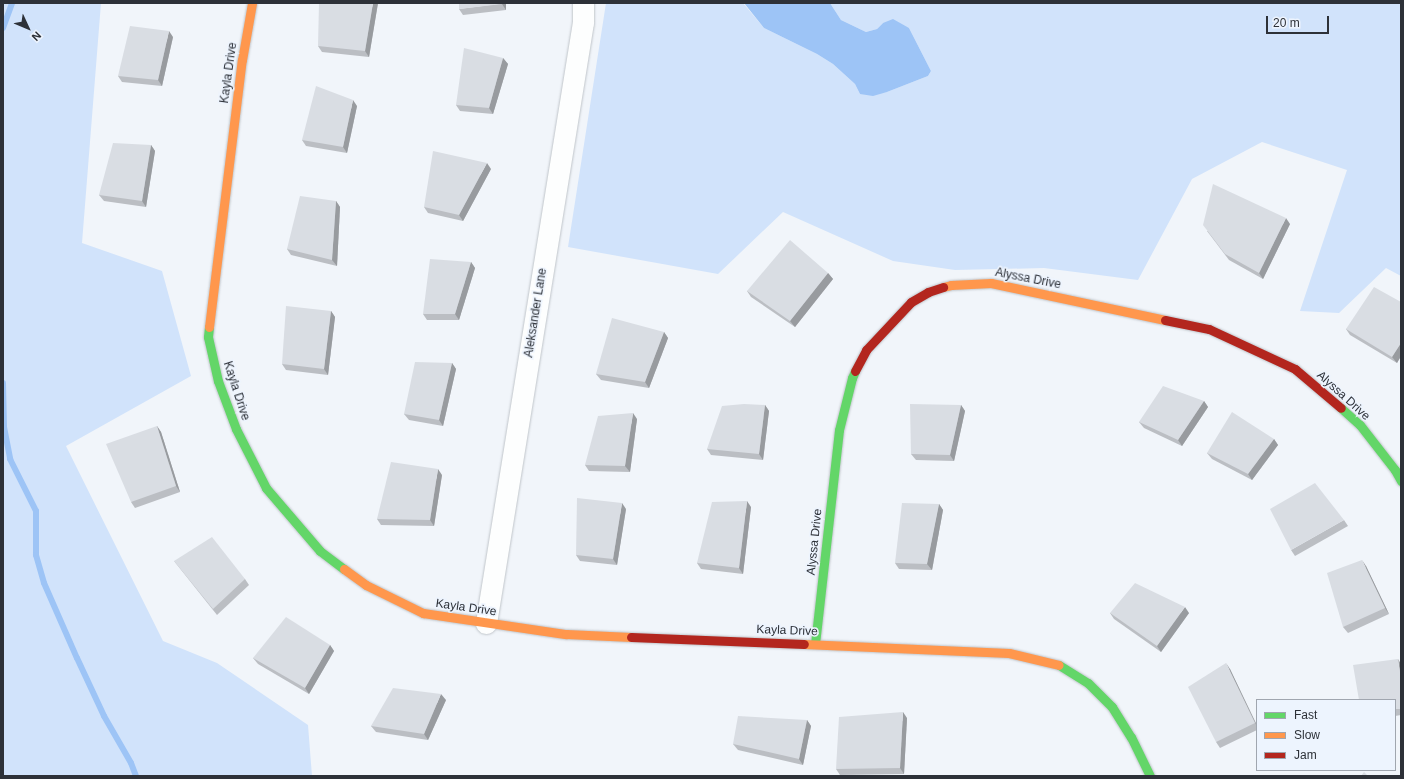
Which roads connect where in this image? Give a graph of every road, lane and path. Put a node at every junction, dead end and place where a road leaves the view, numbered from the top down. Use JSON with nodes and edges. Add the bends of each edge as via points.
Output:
{"nodes":[{"id":1,"x":252,"y":3,"type":"edge"},
{"id":2,"x":583,"y":3,"type":"edge"},
{"id":3,"x":1401,"y":481,"type":"edge"},
{"id":4,"x":486,"y":623,"type":"junction"},
{"id":5,"x":815,"y":644,"type":"junction"},
{"id":6,"x":1150,"y":776,"type":"edge"}],
"edges":[{"from":1,"to":4,"type":"street","name":"Kayla Drive","via":[[242,60],[208,337],[218,381],[236,429],[266,488],[320,551],[366,585],[423,614]]},
{"from":2,"to":4,"type":"street","name":"Aleksander Lane","via":[[582,29]]},
{"from":3,"to":5,"type":"street","name":"Alyssa Drive","via":[[1360,425],[1295,369],[1209,330],[991,283],[951,285],[928,292],[911,302],[866,350],[852,378],[839,430]]},
{"from":4,"to":5,"type":"street","name":"Kayla Drive","via":[[566,634]]},
{"from":5,"to":6,"type":"street","name":"Kayla Drive","via":[[1010,652],[1057,664],[1088,683],[1112,707],[1132,737]]}]}
